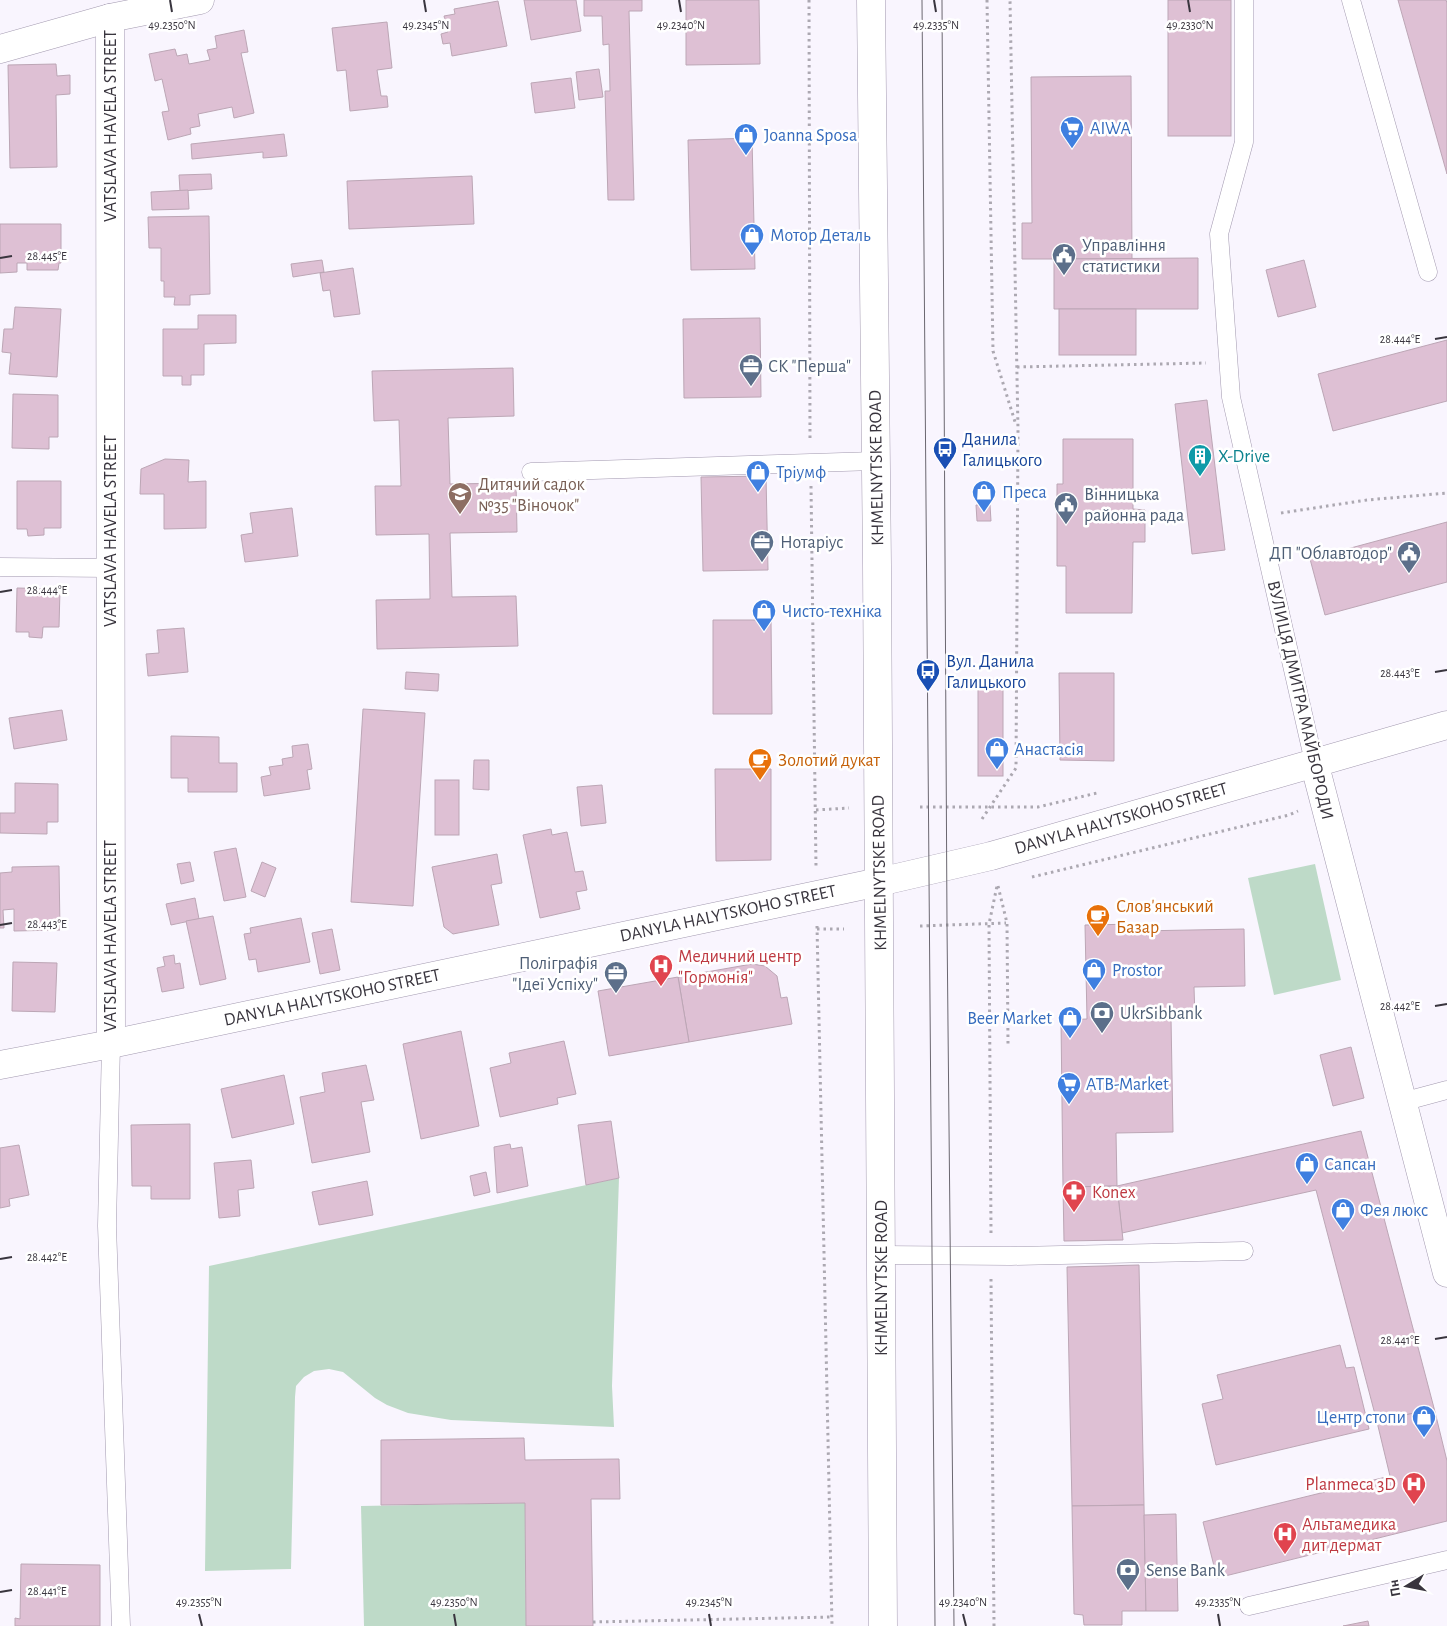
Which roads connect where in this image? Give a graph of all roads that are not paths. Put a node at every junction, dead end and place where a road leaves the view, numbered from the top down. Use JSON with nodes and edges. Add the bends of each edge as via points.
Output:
{"nodes":[{"id":1,"x":200,"y":0,"type":"edge"},
{"id":2,"x":871,"y":0,"type":"edge"},
{"id":3,"x":1244,"y":0,"type":"edge"},
{"id":4,"x":1351,"y":0,"type":"edge"},
{"id":5,"x":110,"y":18,"type":"junction"},
{"id":6,"x":0,"y":49,"type":"edge"},
{"id":7,"x":1428,"y":272,"type":"dead end"},
{"id":8,"x":875,"y":461,"type":"junction"},
{"id":9,"x":531,"y":472,"type":"dead end"},
{"id":10,"x":0,"y":567,"type":"edge"},
{"id":11,"x":110,"y":568,"type":"junction"},
{"id":12,"x":1447,"y":726,"type":"edge"},
{"id":13,"x":1314,"y":762,"type":"junction"},
{"id":14,"x":879,"y":882,"type":"junction"},
{"id":15,"x":110,"y":1044,"type":"junction"},
{"id":16,"x":0,"y":1065,"type":"edge"},
{"id":17,"x":1447,"y":1090,"type":"edge"},
{"id":18,"x":1402,"y":1102,"type":"junction"},
{"id":19,"x":1244,"y":1251,"type":"dead end"},
{"id":20,"x":881,"y":1255,"type":"junction"},
{"id":21,"x":1447,"y":1273,"type":"edge"},
{"id":22,"x":1447,"y":1560,"type":"edge"},
{"id":23,"x":1249,"y":1606,"type":"dead end"},
{"id":24,"x":120,"y":1626,"type":"edge"},
{"id":25,"x":883,"y":1626,"type":"edge"}],
"edges":[{"from":1,"to":5,"type":"street"},
{"from":2,"to":8,"type":"street","name":"KHMELNYTSKE ROAD"},
{"from":3,"to":13,"type":"lane","name":"ВУЛИЦЯ ДМИТРА МАЙБОРОДИ","via":[[1244,142],[1219,234],[1231,397]]},
{"from":4,"to":7,"type":"lane"},
{"from":5,"to":6,"type":"street"},
{"from":5,"to":11,"type":"street","name":"VATSLAVA HAVELA STREET"},
{"from":8,"to":9,"type":"lane"},
{"from":8,"to":14,"type":"street","name":"KHMELNYTSKE ROAD"},
{"from":10,"to":11,"type":"lane"},
{"from":11,"to":15,"type":"street","name":"VATSLAVA HAVELA STREET"},
{"from":12,"to":13,"type":"street","name":"DANYLA HALYTSKOHO STREET"},
{"from":13,"to":14,"type":"street","name":"DANYLA HALYTSKOHO STREET","via":[[991,856]]},
{"from":13,"to":18,"type":"street","name":"ВУЛИЦЯ ДМИТРА МАЙБОРОДИ"},
{"from":14,"to":15,"type":"street","name":"DANYLA HALYTSKOHO STREET"},
{"from":14,"to":20,"type":"street","name":"KHMELNYTSKE ROAD"},
{"from":15,"to":16,"type":"street","name":"DANYLA HALYTSKOHO STREET"},
{"from":15,"to":24,"type":"lane","via":[[107,1226]]},
{"from":17,"to":18,"type":"lane"},
{"from":18,"to":21,"type":"street","name":"ВУЛИЦЯ ДМИТРА МАЙБОРОДИ"},
{"from":19,"to":20,"type":"lane"},
{"from":20,"to":25,"type":"street","name":"KHMELNYTSKE ROAD"},
{"from":22,"to":23,"type":"lane"}]}
